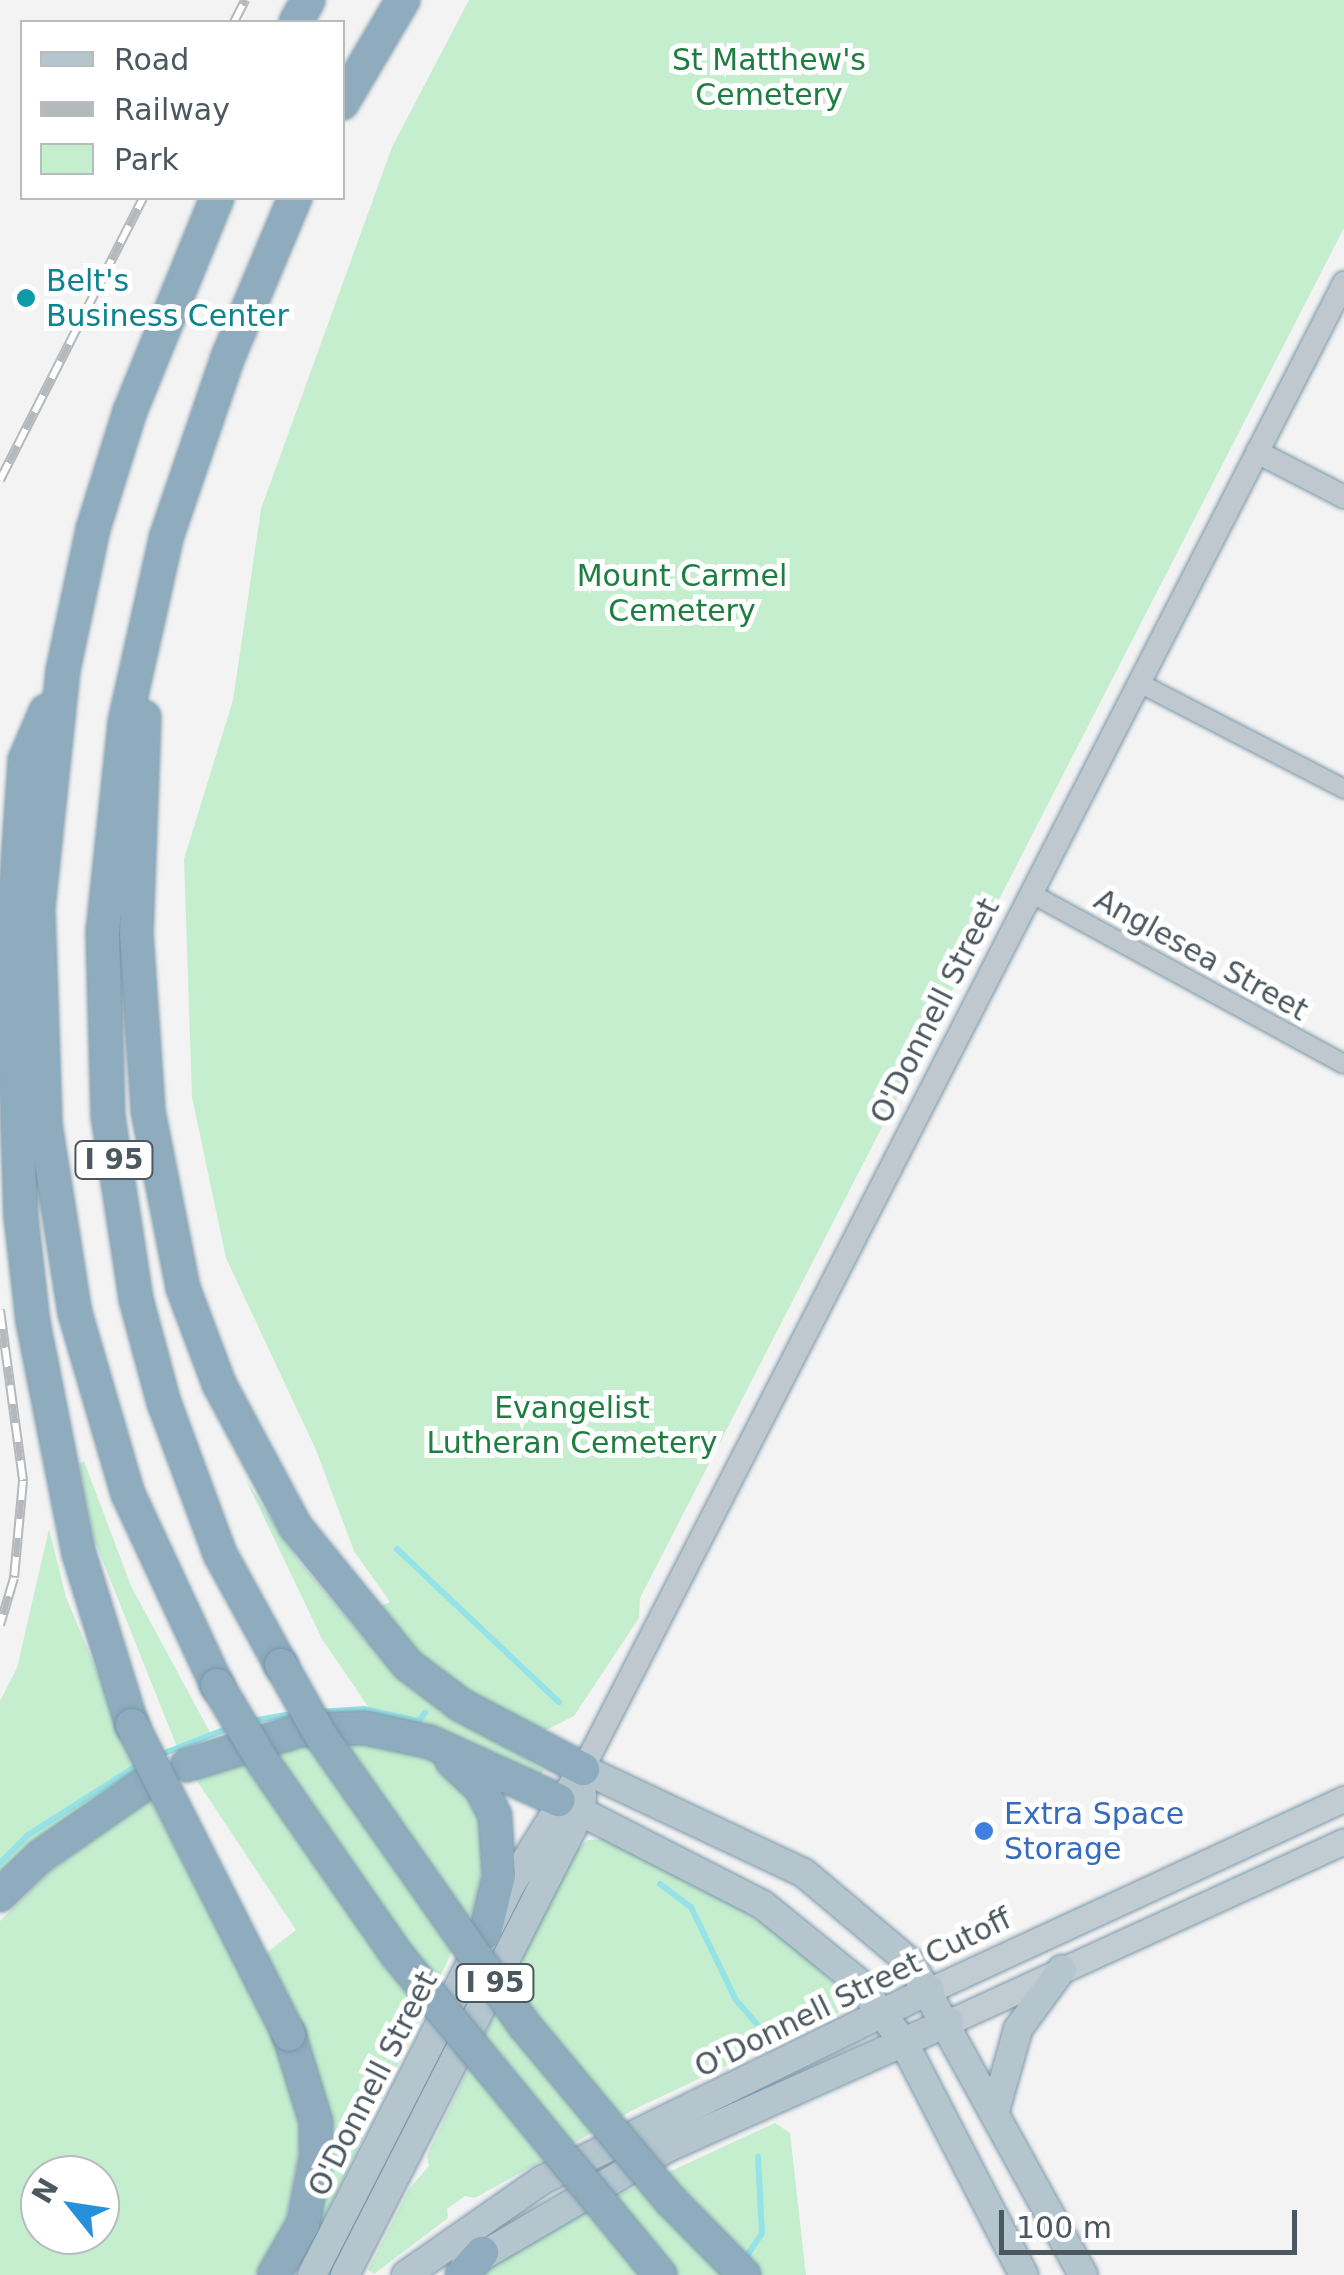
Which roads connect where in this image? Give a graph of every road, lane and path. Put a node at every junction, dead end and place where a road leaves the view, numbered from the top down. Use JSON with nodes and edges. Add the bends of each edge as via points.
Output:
{"nodes":[{"id":1,"x":388,"y":0,"type":"edge"},
{"id":2,"x":402,"y":0,"type":"edge"},
{"id":3,"x":345,"y":93,"type":"edge"},
{"id":4,"x":345,"y":94,"type":"edge"},
{"id":5,"x":216,"y":200,"type":"edge"},
{"id":6,"x":295,"y":200,"type":"edge"},
{"id":7,"x":1344,"y":283,"type":"edge"},
{"id":8,"x":1258,"y":452,"type":"junction"},
{"id":9,"x":1344,"y":497,"type":"edge"},
{"id":10,"x":146,"y":627,"type":"junction"},
{"id":11,"x":63,"y":670,"type":"junction"},
{"id":12,"x":1140,"y":683,"type":"junction"},
{"id":13,"x":1344,"y":789,"type":"edge"},
{"id":14,"x":1032,"y":894,"type":"junction"},
{"id":15,"x":1344,"y":1064,"type":"edge"},
{"id":16,"x":430,"y":1742,"type":"junction"},
{"id":17,"x":187,"y":1765,"type":"dead end"},
{"id":18,"x":584,"y":1768,"type":"junction"},
{"id":19,"x":144,"y":1784,"type":"dead end"},
{"id":20,"x":1344,"y":1799,"type":"edge"},
{"id":21,"x":570,"y":1805,"type":"junction"},
{"id":22,"x":1344,"y":1841,"type":"edge"},
{"id":23,"x":0,"y":1894,"type":"edge"},
{"id":24,"x":486,"y":1933,"type":"junction"},
{"id":25,"x":1062,"y":1969,"type":"junction"},
{"id":26,"x":930,"y":1990,"type":"junction"},
{"id":27,"x":886,"y":2012,"type":"junction"},
{"id":28,"x":948,"y":2022,"type":"junction"},
{"id":29,"x":904,"y":2043,"type":"junction"},
{"id":30,"x":995,"y":2111,"type":"junction"},
{"id":31,"x":472,"y":2264,"type":"edge"},
{"id":32,"x":274,"y":2275,"type":"edge"},
{"id":33,"x":312,"y":2275,"type":"edge"},
{"id":34,"x":345,"y":2275,"type":"edge"},
{"id":35,"x":406,"y":2275,"type":"edge"},
{"id":36,"x":451,"y":2275,"type":"edge"},
{"id":37,"x":660,"y":2275,"type":"edge"},
{"id":38,"x":744,"y":2275,"type":"edge"},
{"id":39,"x":1024,"y":2275,"type":"edge"},
{"id":40,"x":1083,"y":2275,"type":"edge"}],
"edges":[{"from":1,"to":3,"type":"highway"},
{"from":2,"to":4,"type":"highway"},
{"from":5,"to":11,"type":"highway","number":"I 95","via":[[130,411],[93,529]]},
{"from":6,"to":10,"type":"highway","number":"I 95","via":[[194,450]]},
{"from":7,"to":8,"type":"street","name":"O'Donnell Street"},
{"from":8,"to":9,"type":"street"},
{"from":8,"to":12,"type":"street","name":"O'Donnell Street"},
{"from":10,"to":18,"type":"highway","via":[[139,1030],[165,1211],[183,1288],[219,1384],[294,1526],[408,1665],[461,1705]]},
{"from":10,"to":38,"type":"highway","number":"I 95","bridge":true,"via":[[114,794],[102,1032],[136,1299],[164,1402],[220,1554],[321,1736],[525,2026],[671,2201]]},
{"from":11,"to":32,"type":"highway","bridge":true,"via":[[24,760],[12,951],[14,1128],[34,1322],[54,1439],[105,1651],[132,1725],[288,2035],[316,2122],[303,2224]]},
{"from":11,"to":37,"type":"highway","number":"I 95","bridge":true,"via":[[38,908],[38,1048],[56,1216],[75,1313],[128,1494],[217,1684],[263,1762],[398,1956]]},
{"from":12,"to":13,"type":"street"},
{"from":12,"to":14,"type":"street","name":"O'Donnell Street"},
{"from":14,"to":15,"type":"street","name":"Anglesea Street"},
{"from":14,"to":18,"type":"street","name":"O'Donnell Street"},
{"from":16,"to":17,"type":"highway","via":[[365,1728],[301,1730]]},
{"from":16,"to":21,"type":"highway"},
{"from":16,"to":24,"type":"highway","via":[[481,1788],[496,1816],[498,1875]]},
{"from":18,"to":21,"type":"main road","name":"O'Donnell Street"},
{"from":18,"to":26,"type":"main road","via":[[804,1874],[870,1923]]},
{"from":19,"to":23,"type":"highway","via":[[41,1856]]},
{"from":20,"to":26,"type":"main road","name":"O'Donnell Street Cutoff"},
{"from":21,"to":24,"type":"main road","name":"O'Donnell Street"},
{"from":21,"to":27,"type":"main road","via":[[763,1904],[812,1940]]},
{"from":21,"to":34,"type":"main road","name":"O'Donnell Street"},
{"from":22,"to":25,"type":"main road","name":"O'Donnell Street Cutoff"},
{"from":24,"to":33,"type":"main road","name":"O'Donnell Street"},
{"from":25,"to":28,"type":"main road","name":"O'Donnell Street Cutoff"},
{"from":25,"to":30,"type":"main road","via":[[1018,2029]]},
{"from":26,"to":27,"type":"main road","name":"O'Donnell Street Cutoff"},
{"from":26,"to":28,"type":"main road"},
{"from":27,"to":29,"type":"main road"},
{"from":27,"to":35,"type":"main road","name":"O'Donnell Street Cutoff","via":[[542,2180]]},
{"from":28,"to":29,"type":"main road","name":"O'Donnell Street Cutoff"},
{"from":28,"to":30,"type":"main road"},
{"from":29,"to":31,"type":"main road","name":"O'Donnell Street Cutoff","via":[[669,2147]]},
{"from":29,"to":39,"type":"main road"},
{"from":30,"to":40,"type":"main road"},
{"from":31,"to":36,"type":"main road","name":"O'Donnell Street Cutoff"}]}
